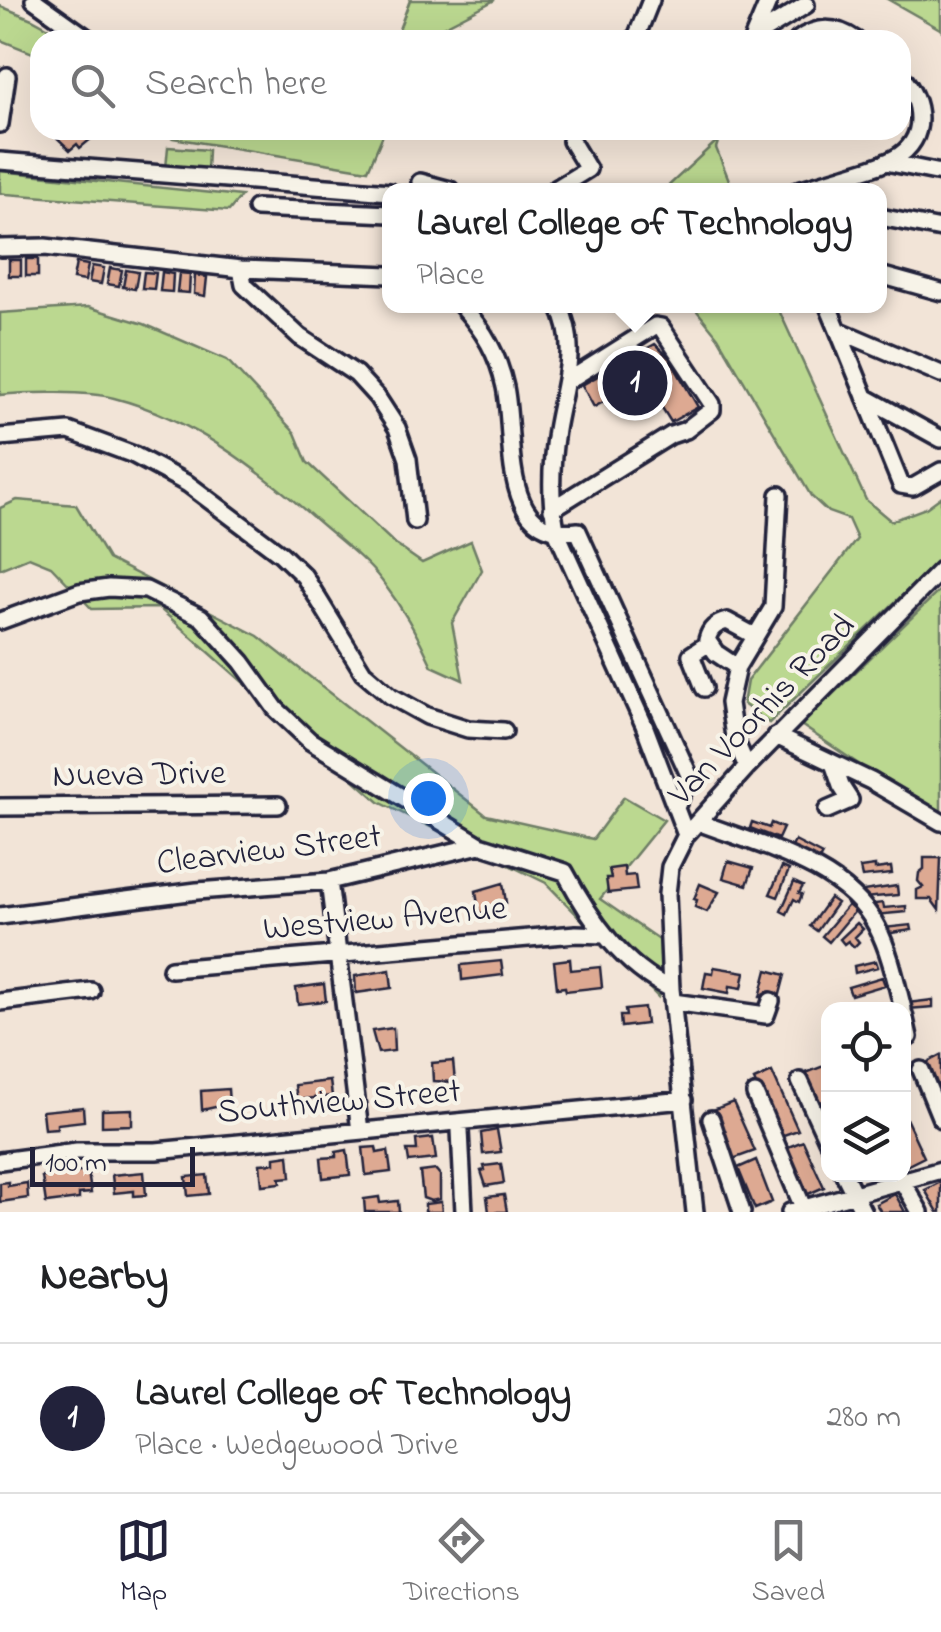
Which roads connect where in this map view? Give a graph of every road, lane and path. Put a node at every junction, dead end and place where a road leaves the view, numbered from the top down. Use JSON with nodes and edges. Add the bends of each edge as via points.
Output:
{"nodes":[{"id":1,"x":34,"y":0,"type":"edge"},
{"id":2,"x":651,"y":0,"type":"edge"},
{"id":3,"x":769,"y":0,"type":"edge"},
{"id":4,"x":804,"y":2,"type":"edge"},
{"id":5,"x":829,"y":28,"type":"junction"},
{"id":6,"x":76,"y":30,"type":"edge"},
{"id":7,"x":639,"y":30,"type":"edge"},
{"id":8,"x":756,"y":30,"type":"edge"},
{"id":9,"x":764,"y":30,"type":"edge"},
{"id":10,"x":816,"y":30,"type":"edge"},
{"id":11,"x":836,"y":30,"type":"edge"},
{"id":12,"x":6,"y":76,"type":"dead end"},
{"id":13,"x":911,"y":90,"type":"edge"},
{"id":14,"x":0,"y":124,"type":"edge"},
{"id":15,"x":571,"y":141,"type":"dead end"},
{"id":16,"x":0,"y":161,"type":"edge"},
{"id":17,"x":886,"y":162,"type":"junction"},
{"id":18,"x":941,"y":173,"type":"edge"},
{"id":19,"x":420,"y":182,"type":"dead end"},
{"id":20,"x":423,"y":183,"type":"edge"},
{"id":21,"x":565,"y":183,"type":"edge"},
{"id":22,"x":847,"y":183,"type":"edge"},
{"id":23,"x":382,"y":191,"type":"edge"},
{"id":24,"x":256,"y":208,"type":"dead end"},
{"id":25,"x":382,"y":214,"type":"edge"},
{"id":26,"x":887,"y":218,"type":"edge"},
{"id":27,"x":941,"y":229,"type":"edge"},
{"id":28,"x":0,"y":248,"type":"edge"},
{"id":29,"x":241,"y":268,"type":"junction"},
{"id":30,"x":382,"y":275,"type":"edge"},
{"id":31,"x":887,"y":278,"type":"edge"},
{"id":32,"x":941,"y":292,"type":"edge"},
{"id":33,"x":468,"y":313,"type":"edge"},
{"id":34,"x":562,"y":313,"type":"edge"},
{"id":35,"x":831,"y":313,"type":"edge"},
{"id":36,"x":838,"y":330,"type":"junction"},
{"id":37,"x":941,"y":374,"type":"edge"},
{"id":38,"x":566,"y":382,"type":"junction"},
{"id":39,"x":865,"y":397,"type":"junction"},
{"id":40,"x":0,"y":437,"type":"edge"},
{"id":41,"x":941,"y":439,"type":"edge"},
{"id":42,"x":941,"y":472,"type":"edge"},
{"id":43,"x":779,"y":495,"type":"dead end"},
{"id":44,"x":552,"y":508,"type":"junction"},
{"id":45,"x":415,"y":521,"type":"dead end"},
{"id":46,"x":557,"y":533,"type":"junction"},
{"id":47,"x":941,"y":570,"type":"edge"},
{"id":48,"x":0,"y":621,"type":"edge"},
{"id":49,"x":755,"y":636,"type":"junction"},
{"id":50,"x":709,"y":643,"type":"junction"},
{"id":51,"x":738,"y":667,"type":"junction"},
{"id":52,"x":704,"y":688,"type":"dead end"},
{"id":53,"x":504,"y":731,"type":"dead end"},
{"id":54,"x":776,"y":736,"type":"junction"},
{"id":55,"x":833,"y":763,"type":"junction"},
{"id":56,"x":747,"y":767,"type":"junction"},
{"id":57,"x":278,"y":804,"type":"dead end"},
{"id":58,"x":0,"y":807,"type":"edge"},
{"id":59,"x":827,"y":810,"type":"dead end"},
{"id":60,"x":698,"y":822,"type":"junction"},
{"id":61,"x":941,"y":822,"type":"edge"},
{"id":62,"x":686,"y":835,"type":"junction"},
{"id":63,"x":480,"y":845,"type":"junction"},
{"id":64,"x":329,"y":881,"type":"junction"},
{"id":65,"x":0,"y":916,"type":"edge"},
{"id":66,"x":604,"y":935,"type":"junction"},
{"id":67,"x":338,"y":955,"type":"junction"},
{"id":68,"x":171,"y":969,"type":"dead end"},
{"id":69,"x":91,"y":991,"type":"dead end"},
{"id":70,"x":672,"y":996,"type":"junction"},
{"id":71,"x":0,"y":1002,"type":"edge"},
{"id":72,"x":771,"y":1002,"type":"dead end"},
{"id":73,"x":900,"y":1002,"type":"edge"},
{"id":74,"x":921,"y":1070,"type":"dead end"},
{"id":75,"x":800,"y":1081,"type":"dead end"},
{"id":76,"x":755,"y":1094,"type":"dead end"},
{"id":77,"x":684,"y":1100,"type":"junction"},
{"id":78,"x":941,"y":1118,"type":"edge"},
{"id":79,"x":711,"y":1120,"type":"dead end"},
{"id":80,"x":821,"y":1127,"type":"edge"},
{"id":81,"x":460,"y":1130,"type":"dead end"},
{"id":82,"x":360,"y":1131,"type":"junction"},
{"id":83,"x":0,"y":1162,"type":"edge"},
{"id":84,"x":941,"y":1170,"type":"edge"},
{"id":85,"x":911,"y":1176,"type":"edge"},
{"id":86,"x":848,"y":1182,"type":"edge"},
{"id":87,"x":888,"y":1182,"type":"edge"},
{"id":88,"x":901,"y":1182,"type":"edge"},
{"id":89,"x":853,"y":1194,"type":"junction"},
{"id":90,"x":799,"y":1211,"type":"edge"},
{"id":91,"x":464,"y":1212,"type":"edge"},
{"id":92,"x":695,"y":1212,"type":"edge"},
{"id":93,"x":742,"y":1212,"type":"edge"},
{"id":94,"x":863,"y":1212,"type":"edge"},
{"id":95,"x":920,"y":1212,"type":"edge"}],
"edges":[{"from":1,"to":6,"type":"street"},
{"from":2,"to":7,"type":"street"},
{"from":3,"to":8,"type":"street"},
{"from":4,"to":5,"type":"street"},
{"from":4,"to":9,"type":"street"},
{"from":5,"to":10,"type":"street"},
{"from":5,"to":11,"type":"street"},
{"from":12,"to":14,"type":"street"},
{"from":13,"to":17,"type":"street","via":[[919,126],[909,147]]},
{"from":15,"to":21,"type":"street","via":[[588,169]]},
{"from":16,"to":23,"type":"street"},
{"from":17,"to":18,"type":"street"},
{"from":17,"to":22,"type":"street"},
{"from":19,"to":20,"type":"street"},
{"from":24,"to":25,"type":"street"},
{"from":26,"to":27,"type":"street"},
{"from":28,"to":29,"type":"street"},
{"from":29,"to":30,"type":"street"},
{"from":29,"to":45,"type":"street","via":[[244,285],[377,396],[408,459]]},
{"from":31,"to":32,"type":"street"},
{"from":33,"to":46,"type":"street","via":[[499,365],[520,503],[534,523]]},
{"from":34,"to":38,"type":"street","via":[[571,338]]},
{"from":35,"to":36,"type":"street"},
{"from":36,"to":37,"type":"street"},
{"from":36,"to":39,"type":"street"},
{"from":38,"to":44,"type":"street"},
{"from":38,"to":44,"type":"street","via":[[661,326],[712,410]]},
{"from":39,"to":41,"type":"street"},
{"from":39,"to":42,"type":"street","via":[[901,484],[912,486]]},
{"from":40,"to":53,"type":"street","via":[[69,431],[188,484],[304,576],[363,672],[390,696],[441,721]]},
{"from":43,"to":49,"type":"street","via":[[773,607]]},
{"from":44,"to":46,"type":"street"},
{"from":46,"to":62,"type":"street"},
{"from":47,"to":54,"type":"street","name":"Van Voorhis Road"},
{"from":48,"to":63,"type":"street","via":[[80,592],[146,590],[201,618],[310,741]]},
{"from":49,"to":50,"type":"street","via":[[727,620],[712,628]]},
{"from":49,"to":51,"type":"street"},
{"from":50,"to":51,"type":"street"},
{"from":50,"to":52,"type":"street","via":[[691,654]]},
{"from":51,"to":56,"type":"street","via":[[729,703]]},
{"from":54,"to":55,"type":"street"},
{"from":54,"to":56,"type":"street","name":"Van Voorhis Road"},
{"from":55,"to":59,"type":"street","via":[[850,800]]},
{"from":55,"to":61,"type":"street"},
{"from":56,"to":60,"type":"street","name":"Van Voorhis Road"},
{"from":57,"to":58,"type":"street","name":"Nueva Drive"},
{"from":60,"to":62,"type":"street","name":"Van Voorhis Road"},
{"from":60,"to":73,"type":"street","via":[[844,888],[876,926]]},
{"from":62,"to":70,"type":"street","name":"Van Voorhis Road","via":[[670,866],[667,894]]},
{"from":63,"to":64,"type":"street","name":"Clearview Street"},
{"from":63,"to":66,"type":"street","via":[[565,872]]},
{"from":64,"to":65,"type":"street","name":"Clearview Street"},
{"from":64,"to":67,"type":"street"},
{"from":66,"to":67,"type":"street","name":"Westview Avenue"},
{"from":66,"to":70,"type":"street"},
{"from":67,"to":68,"type":"street","name":"Westview Avenue"},
{"from":67,"to":82,"type":"street"},
{"from":69,"to":71,"type":"street"},
{"from":70,"to":72,"type":"street","via":[[766,1015]]},
{"from":70,"to":77,"type":"street","name":"Van Voorhis Road"},
{"from":74,"to":78,"type":"street"},
{"from":75,"to":80,"type":"street"},
{"from":76,"to":90,"type":"street"},
{"from":77,"to":82,"type":"street","name":"Southview Street"},
{"from":77,"to":92,"type":"street","name":"Van Voorhis Road"},
{"from":79,"to":93,"type":"street"},
{"from":81,"to":91,"type":"street"},
{"from":82,"to":83,"type":"street","name":"Southview Street"},
{"from":84,"to":85,"type":"street"},
{"from":86,"to":89,"type":"street"},
{"from":87,"to":89,"type":"street"},
{"from":88,"to":95,"type":"street"},
{"from":89,"to":90,"type":"street"},
{"from":89,"to":94,"type":"street"}]}
